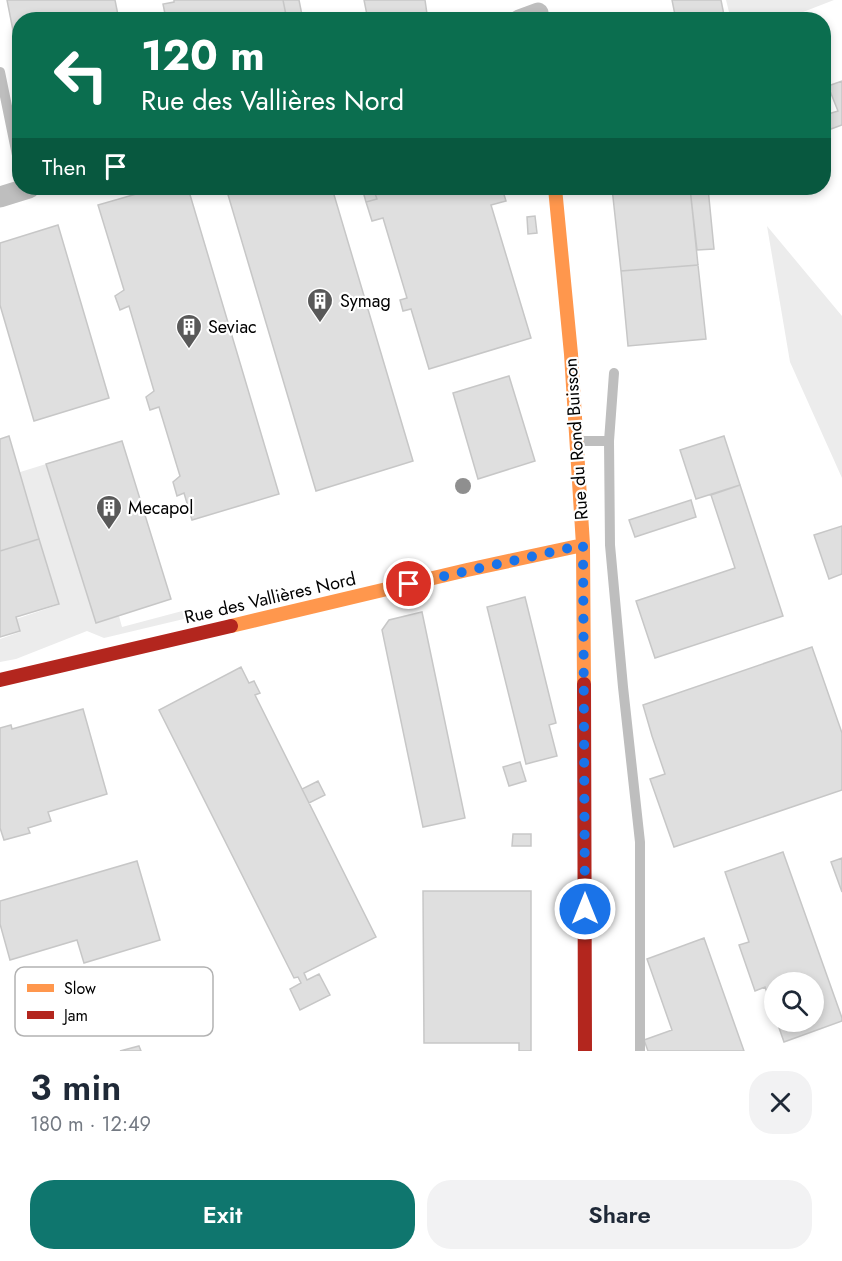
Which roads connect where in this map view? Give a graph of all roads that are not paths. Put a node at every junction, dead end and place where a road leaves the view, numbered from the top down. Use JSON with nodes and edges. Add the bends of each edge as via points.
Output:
{"nodes":[{"id":1,"x":0,"y":72,"type":"edge"},
{"id":2,"x":12,"y":128,"type":"edge"},
{"id":3,"x":556,"y":195,"type":"edge"},
{"id":4,"x":614,"y":373,"type":"dead end"},
{"id":5,"x":576,"y":441,"type":"junction"},
{"id":6,"x":609,"y":441,"type":"junction"},
{"id":7,"x":597,"y":545,"type":"junction"},
{"id":8,"x":0,"y":680,"type":"edge"},
{"id":9,"x":585,"y":1051,"type":"edge"},
{"id":10,"x":640,"y":1051,"type":"edge"}],
"edges":[{"from":1,"to":2,"type":"lane"},
{"from":3,"to":5,"type":"street","name":"Rue du Rond Buisson"},
{"from":4,"to":6,"type":"lane"},
{"from":5,"to":6,"type":"lane"},
{"from":5,"to":7,"type":"street","name":"Rue du Rond Buisson"},
{"from":6,"to":7,"type":"lane"},
{"from":7,"to":8,"type":"street","name":"Rue des Vallières Nord","via":[[467,570]]},
{"from":7,"to":9,"type":"street","name":"Rue du Rond Buisson","via":[[585,744]]},
{"from":7,"to":10,"type":"lane","via":[[623,687],[640,842]]}]}
